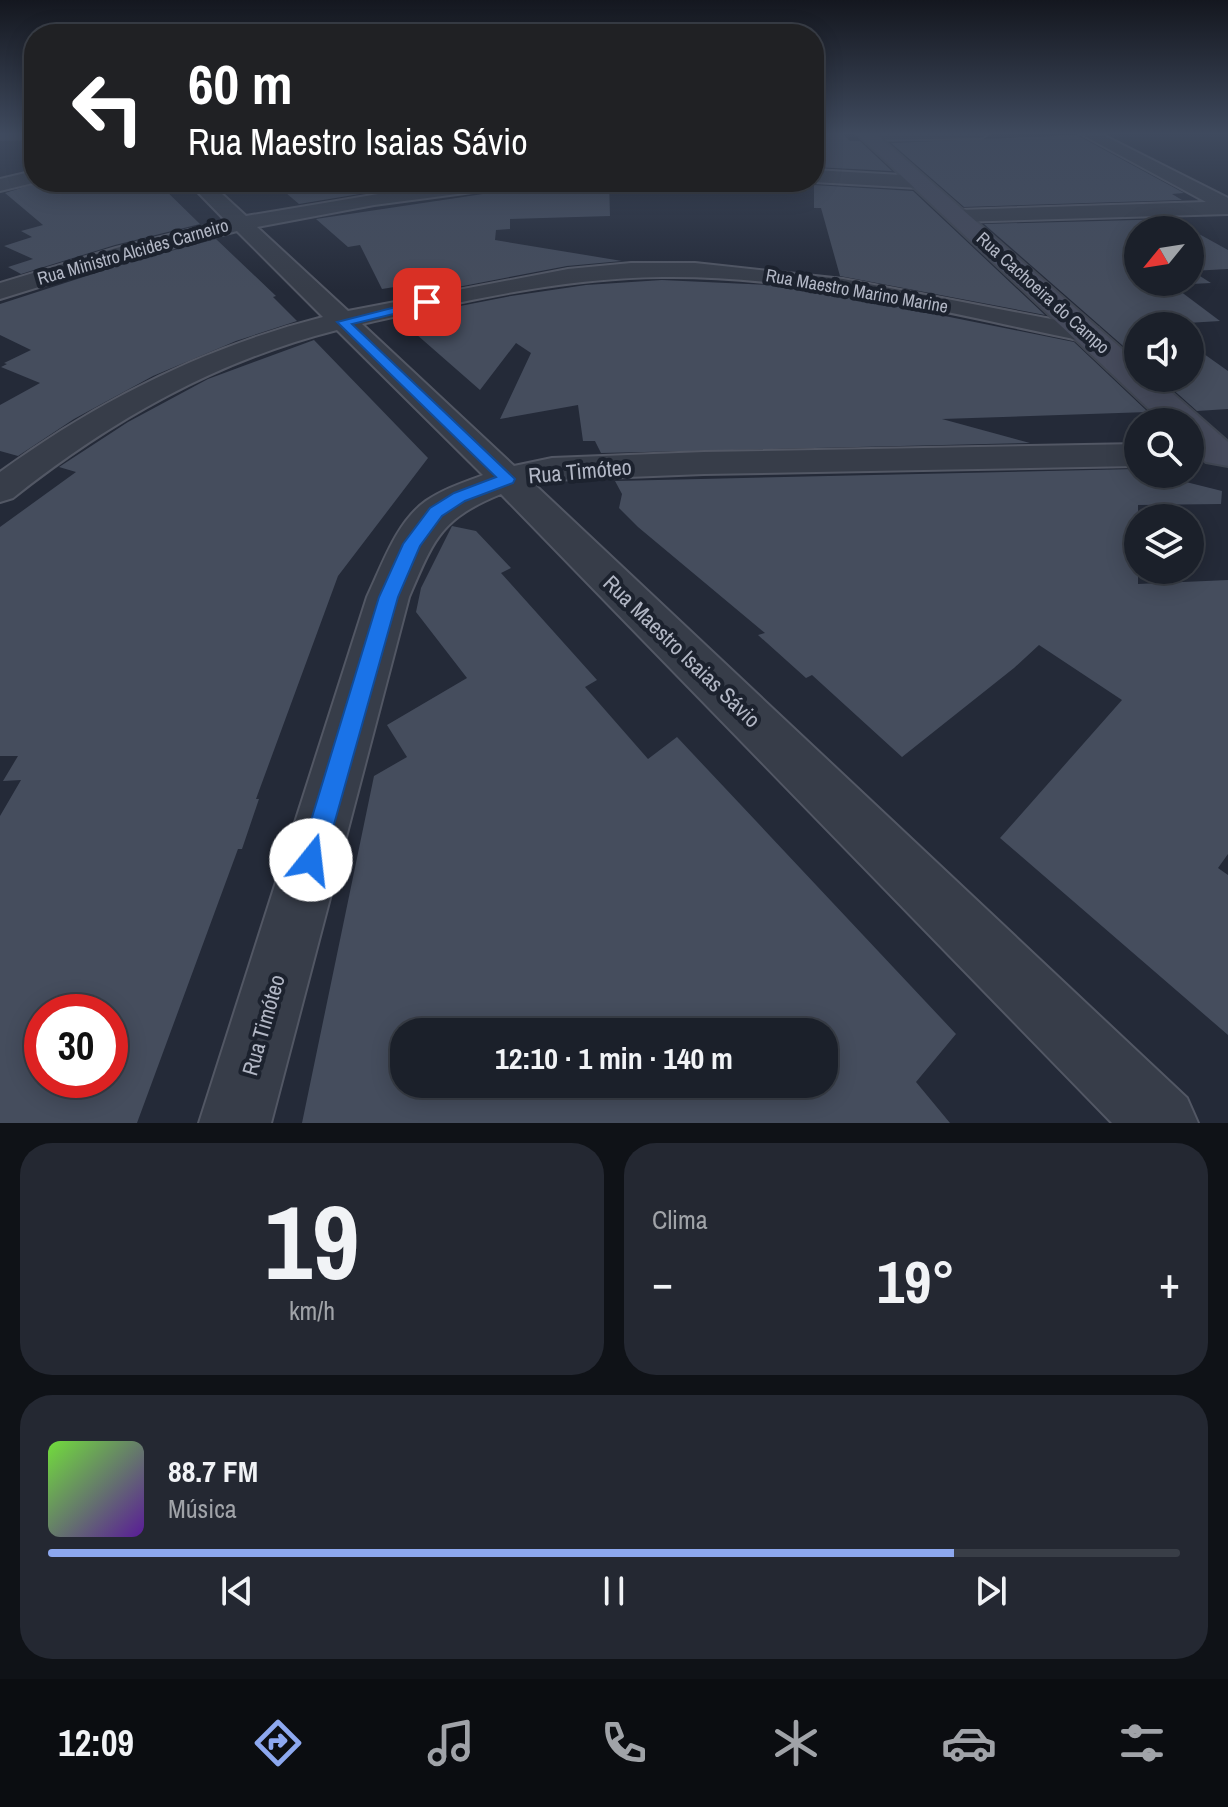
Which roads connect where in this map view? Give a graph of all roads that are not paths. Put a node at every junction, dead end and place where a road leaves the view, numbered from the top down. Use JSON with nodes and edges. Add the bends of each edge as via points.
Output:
{"nodes":[{"id":1,"x":923,"y":185,"type":"edge"},
{"id":2,"x":1187,"y":185,"type":"edge"},
{"id":3,"x":208,"y":192,"type":"edge"},
{"id":4,"x":422,"y":192,"type":"edge"},
{"id":5,"x":1228,"y":207,"type":"edge"},
{"id":6,"x":957,"y":216,"type":"junction"},
{"id":7,"x":239,"y":223,"type":"junction"},
{"id":8,"x":0,"y":291,"type":"edge"},
{"id":9,"x":343,"y":322,"type":"junction"},
{"id":10,"x":1088,"y":334,"type":"junction"},
{"id":11,"x":1169,"y":408,"type":"edge"},
{"id":12,"x":1124,"y":455,"type":"edge"},
{"id":13,"x":507,"y":479,"type":"junction"},
{"id":14,"x":0,"y":490,"type":"edge"},
{"id":15,"x":235,"y":1123,"type":"edge"},
{"id":16,"x":1162,"y":1123,"type":"edge"}],
"edges":[{"from":1,"to":6,"type":"main road","name":"Rua Cachoeira do Campo"},
{"from":2,"to":5,"type":"street"},
{"from":3,"to":7,"type":"street","name":"Rua Maestro Isaias Sávio"},
{"from":4,"to":7,"type":"street","name":"Rua Ministro Alcides Carneiro"},
{"from":5,"to":6,"type":"street"},
{"from":6,"to":10,"type":"main road","name":"Rua Cachoeira do Campo"},
{"from":7,"to":8,"type":"street","name":"Rua Ministro Alcides Carneiro","via":[[147,244]]},
{"from":7,"to":9,"type":"street","name":"Rua Maestro Isaias Sávio"},
{"from":9,"to":10,"type":"street","name":"Rua Maestro Marino Marine","via":[[514,284],[643,269],[818,281]]},
{"from":9,"to":13,"type":"street","name":"Rua Maestro Isaias Sávio"},
{"from":9,"to":14,"type":"street","name":"Rua Maestro Marino Marine","via":[[211,362],[112,413]]},
{"from":10,"to":11,"type":"main road","name":"Rua Cachoeira do Campo"},
{"from":12,"to":13,"type":"street","name":"Rua Timóteo","via":[[704,463],[552,469]]},
{"from":13,"to":15,"type":"street","name":"Rua Timóteo","via":[[436,512],[412,544],[388,597]]},
{"from":13,"to":16,"type":"street","name":"Rua Maestro Isaias Sávio"}]}
